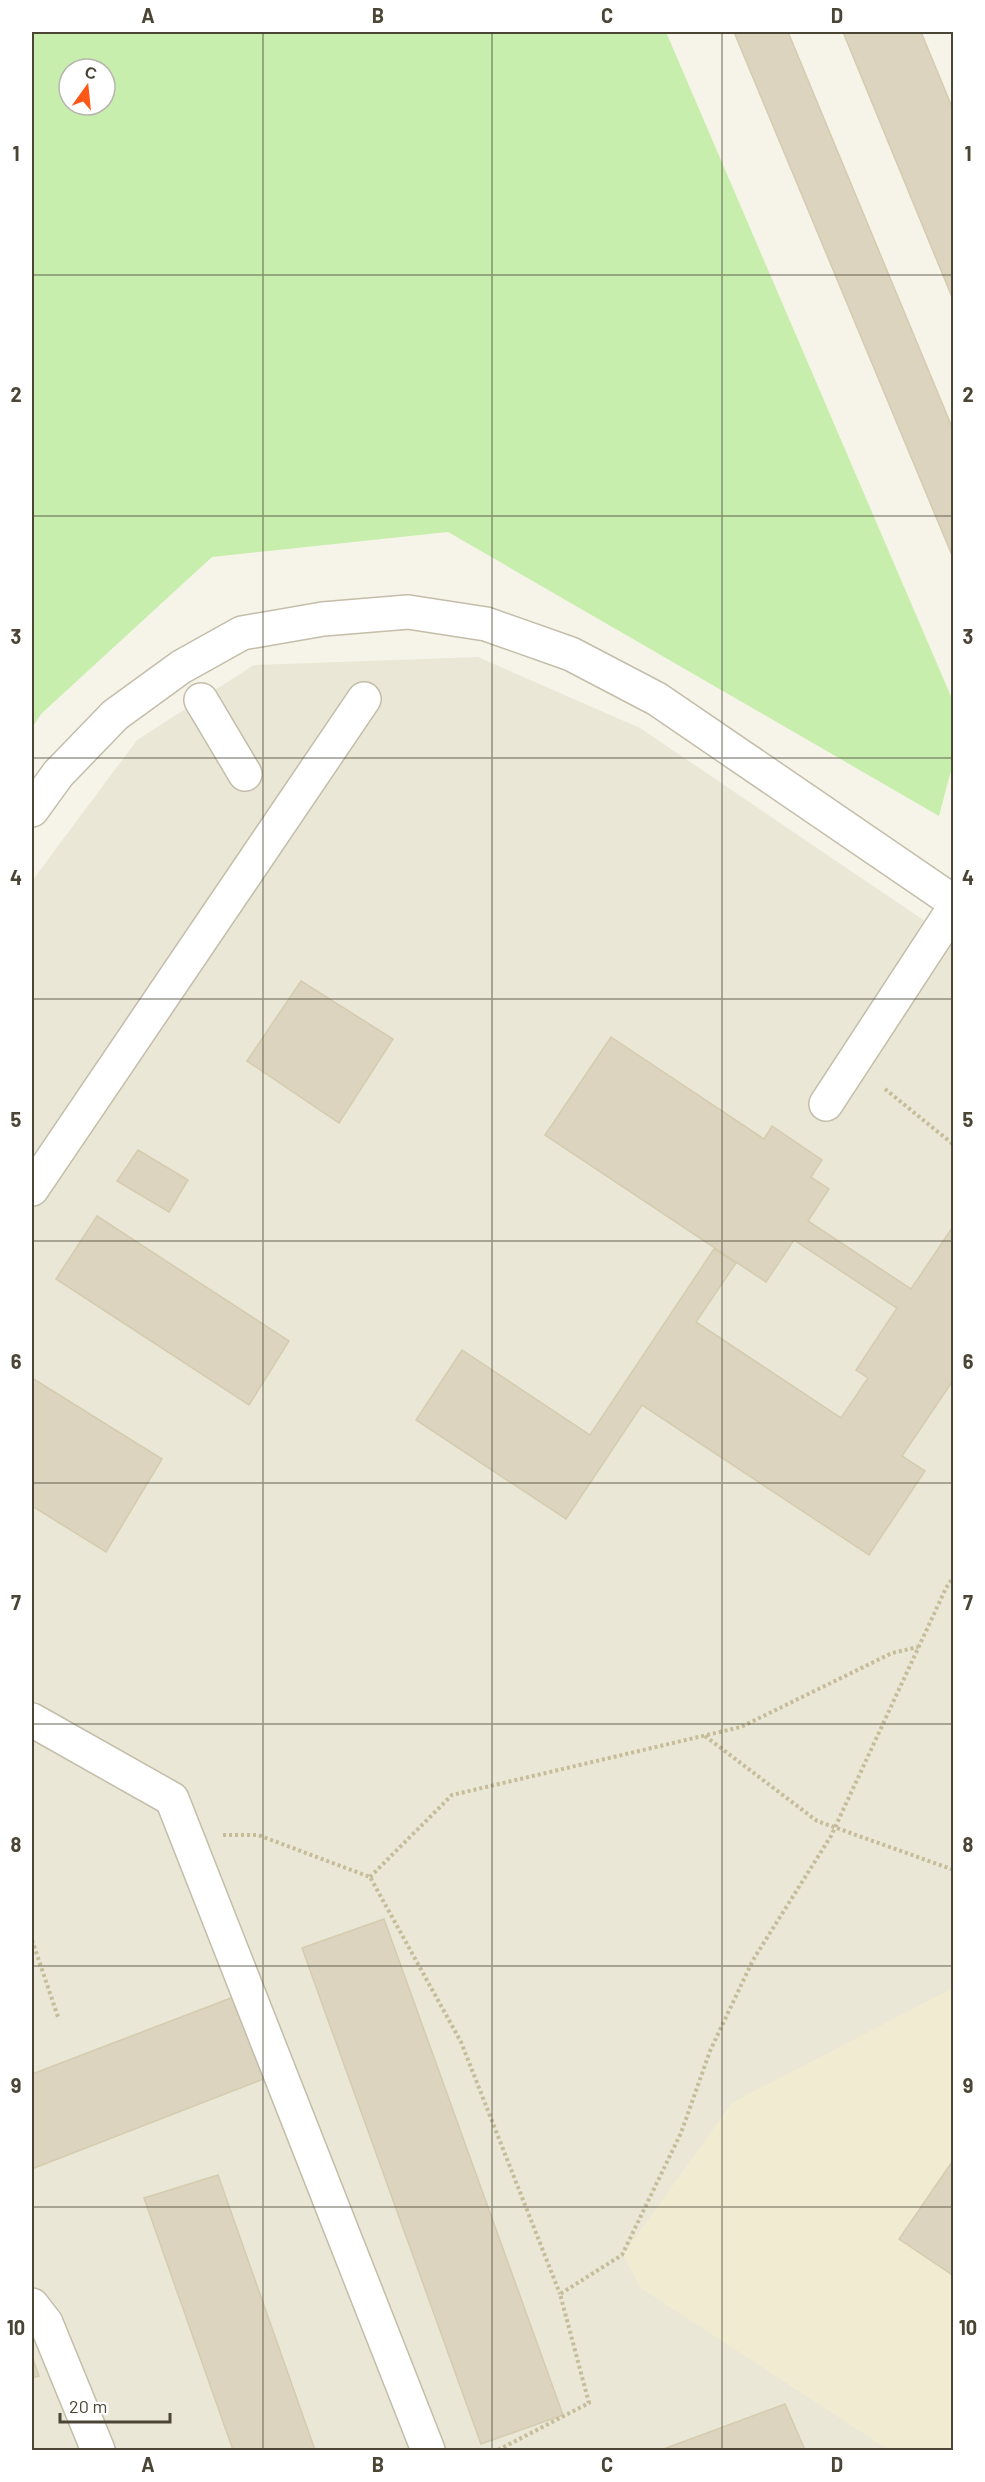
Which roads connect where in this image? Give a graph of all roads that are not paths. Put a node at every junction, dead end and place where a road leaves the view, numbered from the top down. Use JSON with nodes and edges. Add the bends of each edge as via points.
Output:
{"nodes":[{"id":1,"x":201,"y":699,"type":"dead end"},
{"id":2,"x":364,"y":699,"type":"dead end"},
{"id":3,"x":245,"y":774,"type":"dead end"},
{"id":4,"x":32,"y":810,"type":"edge"},
{"id":5,"x":954,"y":902,"type":"edge"},
{"id":6,"x":954,"y":908,"type":"edge"},
{"id":7,"x":826,"y":1104,"type":"dead end"},
{"id":8,"x":32,"y":1189,"type":"edge"},
{"id":9,"x":32,"y":1720,"type":"edge"},
{"id":10,"x":32,"y":2305,"type":"edge"},
{"id":11,"x":98,"y":2451,"type":"edge"},
{"id":12,"x":429,"y":2451,"type":"edge"}],
"edges":[{"from":1,"to":3,"type":"street"},
{"from":2,"to":8,"type":"street"},
{"from":4,"to":5,"type":"street","via":[[58,774],[115,715],[181,667],[242,633],[323,618],[408,612],[486,624],[571,654],[657,699]]},
{"from":6,"to":7,"type":"street"},
{"from":9,"to":12,"type":"street","via":[[172,1799]]},
{"from":10,"to":11,"type":"street","via":[[46,2323]]}]}
